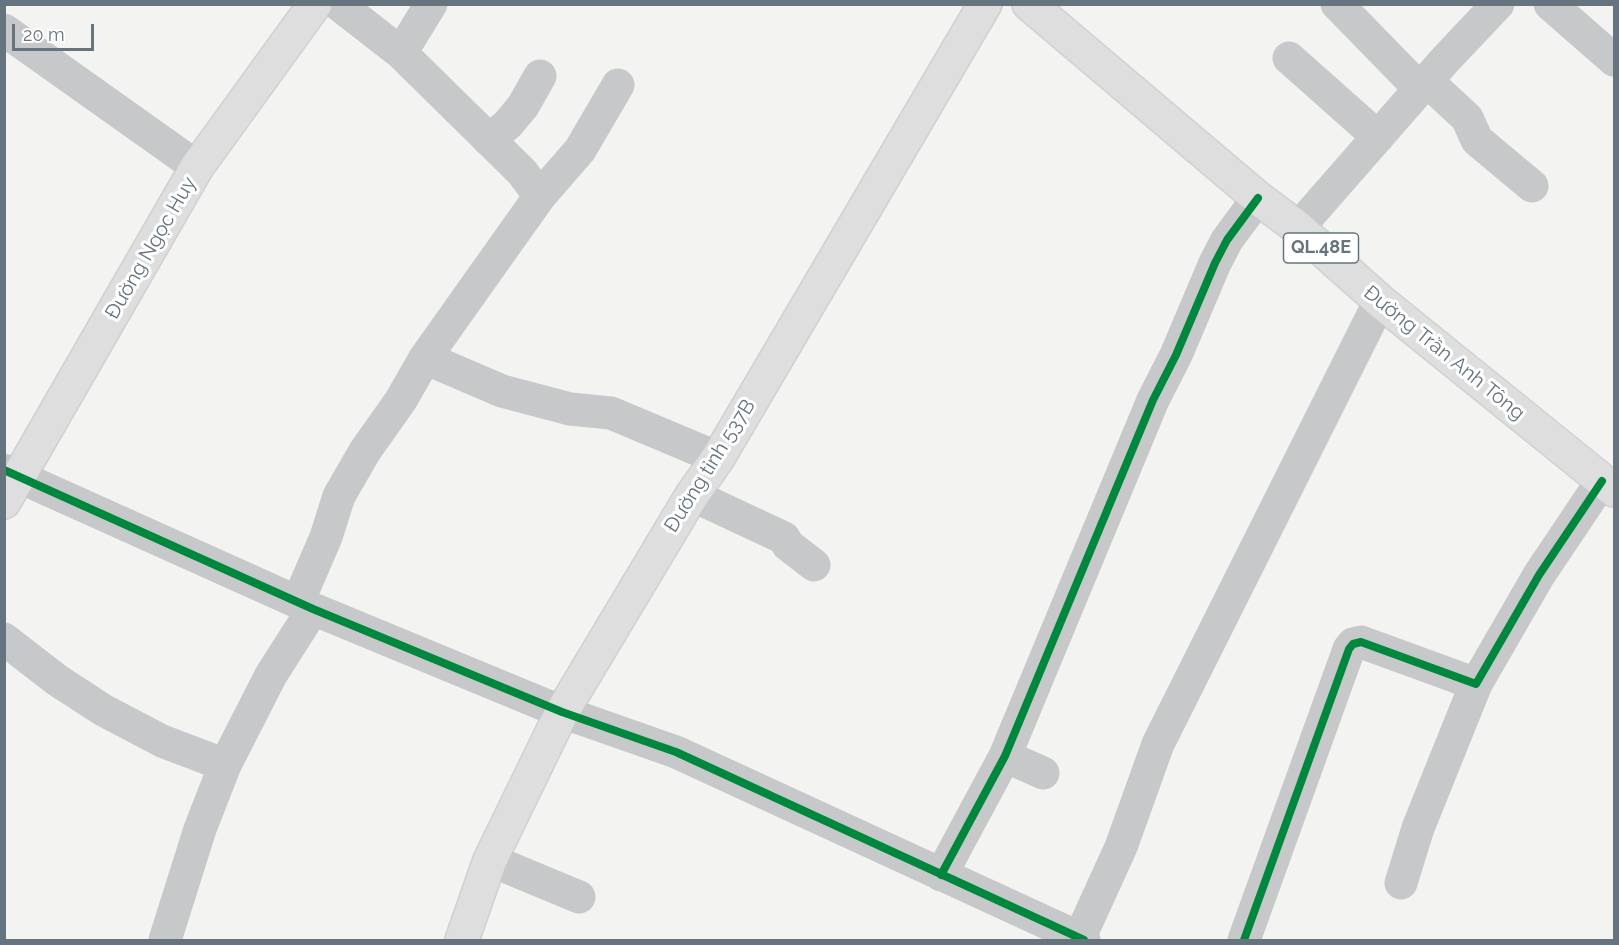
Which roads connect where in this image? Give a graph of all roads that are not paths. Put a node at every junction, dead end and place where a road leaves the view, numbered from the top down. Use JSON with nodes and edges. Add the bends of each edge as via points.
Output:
{"nodes":[{"id":1,"x":315,"y":4,"type":"edge"},
{"id":2,"x":338,"y":4,"type":"edge"},
{"id":3,"x":431,"y":4,"type":"edge"},
{"id":4,"x":985,"y":4,"type":"edge"},
{"id":5,"x":1029,"y":4,"type":"edge"},
{"id":6,"x":1337,"y":4,"type":"edge"},
{"id":7,"x":1498,"y":4,"type":"edge"},
{"id":8,"x":1550,"y":4,"type":"edge"},
{"id":9,"x":4,"y":30,"type":"edge"},
{"id":10,"x":401,"y":53,"type":"junction"},
{"id":11,"x":1289,"y":58,"type":"dead end"},
{"id":12,"x":1614,"y":60,"type":"edge"},
{"id":13,"x":540,"y":76,"type":"dead end"},
{"id":14,"x":618,"y":85,"type":"dead end"},
{"id":15,"x":1424,"y":85,"type":"junction"},
{"id":16,"x":1378,"y":137,"type":"junction"},
{"id":17,"x":489,"y":140,"type":"junction"},
{"id":18,"x":197,"y":167,"type":"junction"},
{"id":19,"x":1532,"y":186,"type":"dead end"},
{"id":20,"x":540,"y":196,"type":"junction"},
{"id":21,"x":1258,"y":198,"type":"junction"},
{"id":22,"x":1298,"y":228,"type":"junction"},
{"id":23,"x":1380,"y":301,"type":"junction"},
{"id":24,"x":425,"y":358,"type":"junction"},
{"id":25,"x":718,"y":458,"type":"junction"},
{"id":26,"x":9,"y":484,"type":"edge"},
{"id":27,"x":1611,"y":487,"type":"edge"},
{"id":28,"x":692,"y":495,"type":"junction"},
{"id":29,"x":814,"y":565,"type":"dead end"},
{"id":30,"x":306,"y":606,"type":"junction"},
{"id":31,"x":4,"y":639,"type":"edge"},
{"id":32,"x":1476,"y":684,"type":"junction"},
{"id":33,"x":562,"y":712,"type":"junction"},
{"id":34,"x":1005,"y":756,"type":"junction"},
{"id":35,"x":225,"y":765,"type":"junction"},
{"id":36,"x":1044,"y":773,"type":"dead end"},
{"id":37,"x":490,"y":860,"type":"junction"},
{"id":38,"x":941,"y":875,"type":"junction"},
{"id":39,"x":1401,"y":883,"type":"dead end"},
{"id":40,"x":579,"y":897,"type":"dead end"},
{"id":41,"x":165,"y":940,"type":"edge"},
{"id":42,"x":465,"y":940,"type":"edge"},
{"id":43,"x":1081,"y":940,"type":"edge"},
{"id":44,"x":1244,"y":940,"type":"edge"}],
"edges":[{"from":1,"to":18,"type":"main road","name":"Đường Ngọc Huy"},
{"from":2,"to":10,"type":"street"},
{"from":3,"to":10,"type":"street"},
{"from":4,"to":25,"type":"main road","name":"Đường tỉnh 537B"},
{"from":5,"to":21,"type":"main road","name":"Đường Trần Anh Tông","number":"QL.48E"},
{"from":6,"to":15,"type":"street"},
{"from":7,"to":15,"type":"street"},
{"from":8,"to":12,"type":"street"},
{"from":9,"to":18,"type":"street"},
{"from":10,"to":17,"type":"street"},
{"from":11,"to":16,"type":"street"},
{"from":13,"to":17,"type":"street","via":[[523,106]]},
{"from":14,"to":20,"type":"street","via":[[580,150]]},
{"from":15,"to":16,"type":"street"},
{"from":15,"to":19,"type":"street","via":[[1467,118],[1473,136]]},
{"from":16,"to":22,"type":"street"},
{"from":17,"to":20,"type":"street"},
{"from":18,"to":26,"type":"main road","name":"Đường Ngọc Huy"},
{"from":20,"to":24,"type":"street"},
{"from":21,"to":22,"type":"main road","name":"Đường Trần Anh Tông","number":"QL.48E"},
{"from":21,"to":34,"type":"street","via":[[1227,240],[1202,291]]},
{"from":22,"to":23,"type":"main road","name":"Đường Trần Anh Tông","number":"QL.48E"},
{"from":23,"to":27,"type":"main road","name":"Đường Trần Anh Tông","number":"QL.48E"},
{"from":23,"to":43,"type":"street","via":[[1158,744]]},
{"from":24,"to":25,"type":"street","via":[[502,391],[570,409],[611,413]]},
{"from":24,"to":30,"type":"street","via":[[339,496]]},
{"from":25,"to":28,"type":"main road","name":"Đường tỉnh 537B"},
{"from":26,"to":30,"type":"street"},
{"from":27,"to":32,"type":"street","via":[[1539,575]]},
{"from":28,"to":29,"type":"street","via":[[784,538]]},
{"from":28,"to":33,"type":"main road","name":"Đường tỉnh 537B"},
{"from":30,"to":33,"type":"street"},
{"from":30,"to":35,"type":"street"},
{"from":31,"to":35,"type":"street","via":[[103,710],[162,741]]},
{"from":32,"to":39,"type":"street","via":[[1418,828]]},
{"from":32,"to":44,"type":"street","via":[[1361,642],[1353,644]]},
{"from":33,"to":37,"type":"main road","name":"Đường tỉnh 537B"},
{"from":33,"to":38,"type":"street","via":[[676,752]]},
{"from":34,"to":36,"type":"street"},
{"from":34,"to":38,"type":"street"},
{"from":35,"to":41,"type":"street"},
{"from":37,"to":40,"type":"street"},
{"from":37,"to":42,"type":"main road","name":"Đường tỉnh 537B"},
{"from":38,"to":43,"type":"street"}]}
